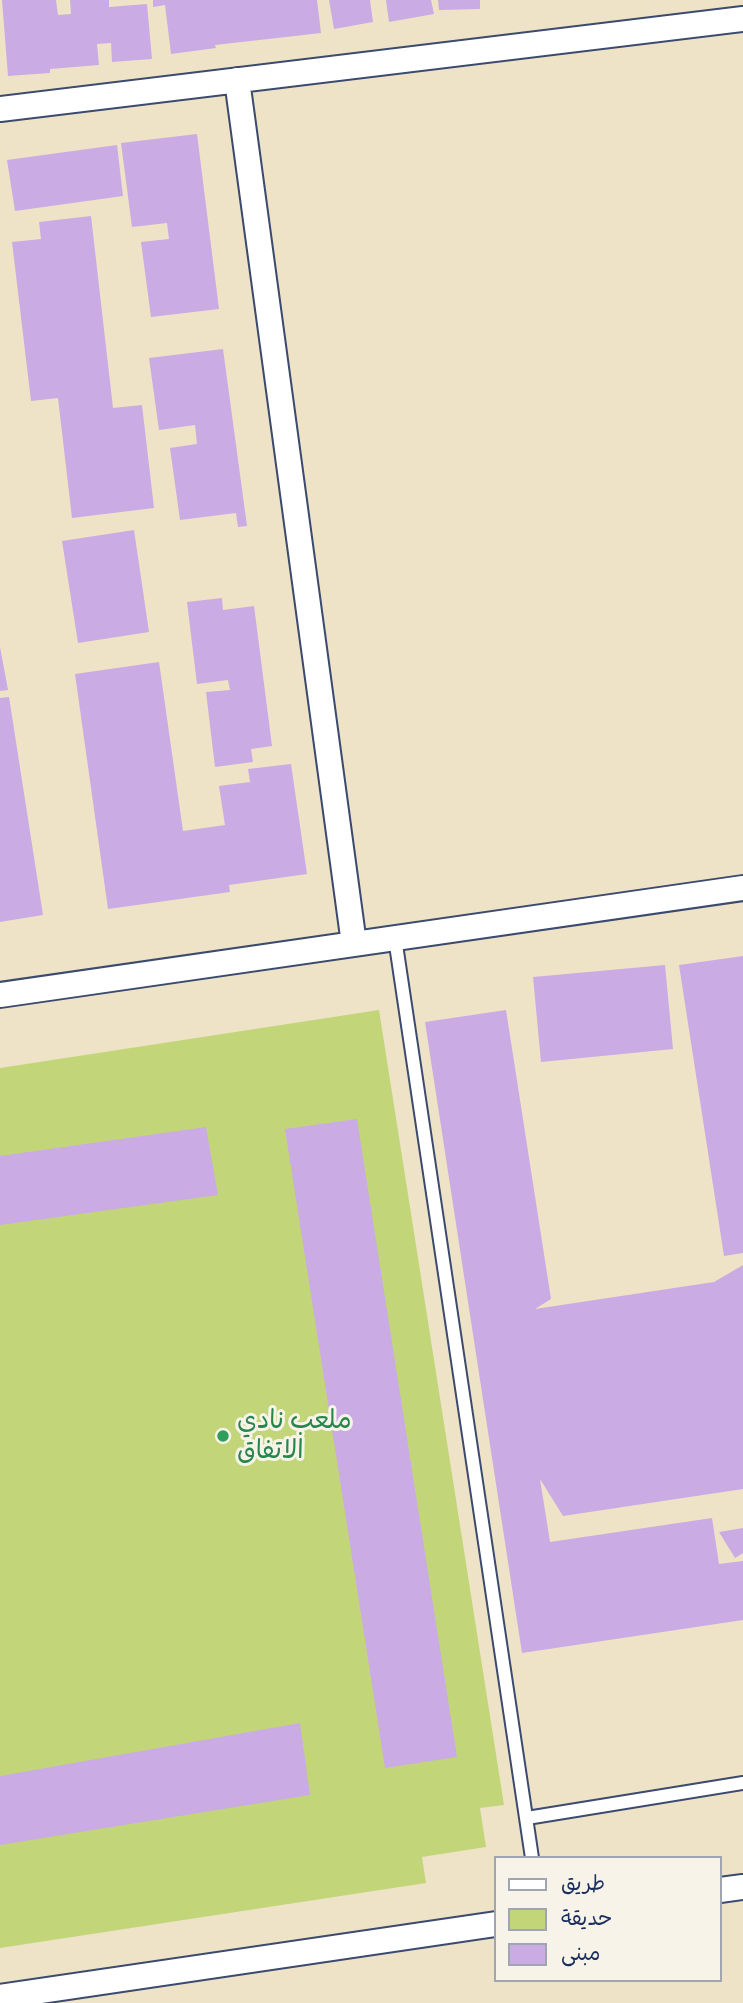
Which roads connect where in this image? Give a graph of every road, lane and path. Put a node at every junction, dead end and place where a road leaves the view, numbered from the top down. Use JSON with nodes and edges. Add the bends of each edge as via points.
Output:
{"nodes":[{"id":1,"x":743,"y":19,"type":"edge"},
{"id":2,"x":237,"y":80,"type":"junction"},
{"id":3,"x":0,"y":108,"type":"edge"},
{"id":4,"x":743,"y":888,"type":"edge"},
{"id":5,"x":395,"y":938,"type":"junction"},
{"id":6,"x":354,"y":944,"type":"junction"},
{"id":7,"x":0,"y":995,"type":"edge"},
{"id":8,"x":743,"y":1783,"type":"edge"},
{"id":9,"x":527,"y":1818,"type":"junction"},
{"id":10,"x":532,"y":1856,"type":"edge"},
{"id":11,"x":743,"y":1887,"type":"edge"},
{"id":12,"x":722,"y":1890,"type":"edge"},
{"id":13,"x":494,"y":1924,"type":"edge"},
{"id":14,"x":0,"y":1997,"type":"edge"}],
"edges":[{"from":1,"to":2,"type":"street"},
{"from":2,"to":3,"type":"street"},
{"from":2,"to":6,"type":"street"},
{"from":4,"to":5,"type":"street"},
{"from":5,"to":6,"type":"street"},
{"from":5,"to":9,"type":"lane"},
{"from":6,"to":7,"type":"street"},
{"from":8,"to":9,"type":"lane"},
{"from":9,"to":10,"type":"lane"},
{"from":11,"to":12,"type":"street"},
{"from":13,"to":14,"type":"street"}]}
